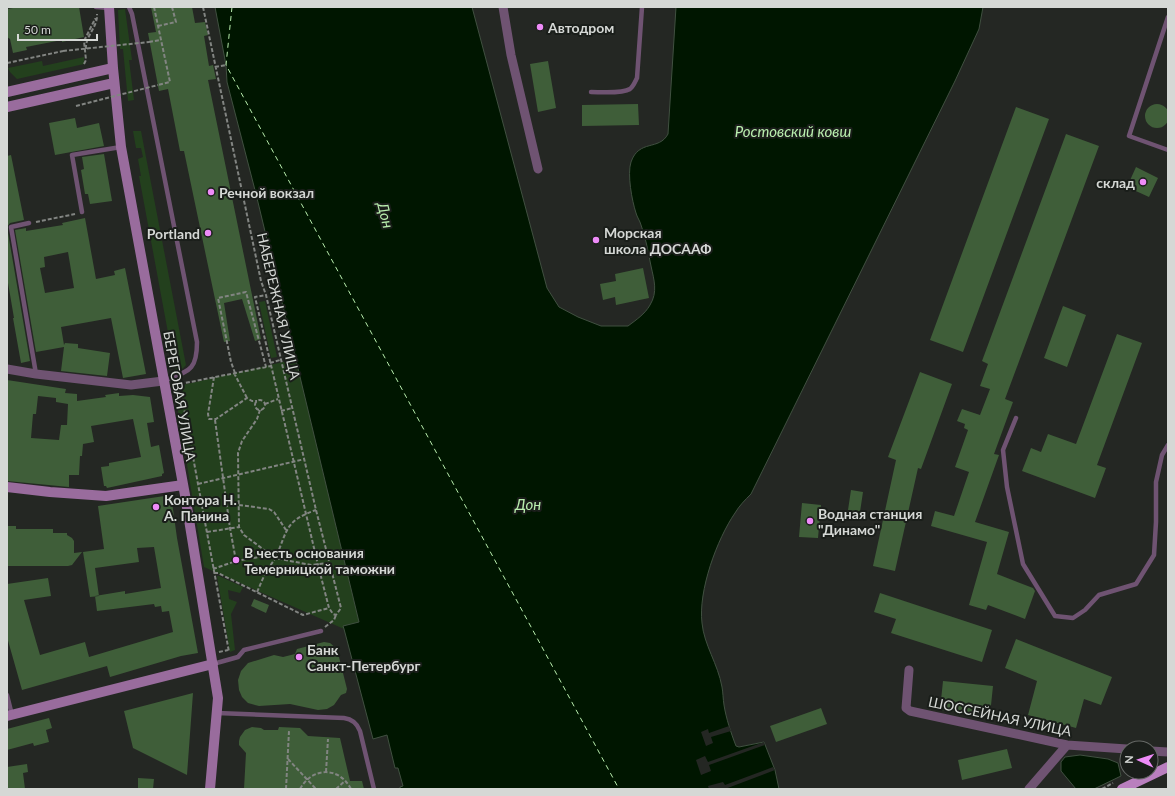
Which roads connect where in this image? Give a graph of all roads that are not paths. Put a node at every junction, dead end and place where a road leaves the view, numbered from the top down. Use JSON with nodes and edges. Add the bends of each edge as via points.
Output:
{"nodes":[{"id":1,"x":96,"y":7,"type":"edge"},
{"id":2,"x":129,"y":7,"type":"edge"},
{"id":3,"x":503,"y":7,"type":"edge"},
{"id":4,"x":642,"y":7,"type":"edge"},
{"id":5,"x":109,"y":8,"type":"edge"},
{"id":6,"x":1168,"y":17,"type":"edge"},
{"id":7,"x":113,"y":68,"type":"junction"},
{"id":8,"x":114,"y":83,"type":"junction"},
{"id":9,"x":7,"y":92,"type":"edge"},
{"id":10,"x":591,"y":92,"type":"dead end"},
{"id":11,"x":7,"y":107,"type":"edge"},
{"id":12,"x":121,"y":147,"type":"junction"},
{"id":13,"x":1168,"y":150,"type":"edge"},
{"id":14,"x":538,"y":169,"type":"dead end"},
{"id":15,"x":82,"y":212,"type":"road end"},
{"id":16,"x":29,"y":223,"type":"dead end"},
{"id":17,"x":9,"y":227,"type":"edge"},
{"id":18,"x":7,"y":369,"type":"edge"},
{"id":19,"x":36,"y":374,"type":"junction"},
{"id":20,"x":163,"y":381,"type":"junction"},
{"id":21,"x":1016,"y":418,"type":"dead end"},
{"id":22,"x":1168,"y":444,"type":"edge"},
{"id":23,"x":183,"y":485,"type":"junction"},
{"id":24,"x":7,"y":487,"type":"edge"},
{"id":25,"x":321,"y":631,"type":"road end"},
{"id":26,"x":213,"y":664,"type":"junction"},
{"id":27,"x":909,"y":670,"type":"dead end"},
{"id":28,"x":7,"y":695,"type":"edge"},
{"id":29,"x":217,"y":713,"type":"junction"},
{"id":30,"x":10,"y":716,"type":"edge"},
{"id":31,"x":1067,"y":745,"type":"junction"},
{"id":32,"x":1119,"y":748,"type":"edge"},
{"id":33,"x":1168,"y":767,"type":"edge"},
{"id":34,"x":210,"y":789,"type":"edge"},
{"id":35,"x":374,"y":789,"type":"edge"},
{"id":36,"x":1029,"y":789,"type":"edge"},
{"id":37,"x":1122,"y":789,"type":"edge"}],
"edges":[{"from":1,"to":5,"type":"lane"},
{"from":2,"to":20,"type":"lane","via":[[197,342],[194,364],[185,372]]},
{"from":3,"to":14,"type":"street","via":[[511,55]]},
{"from":4,"to":10,"type":"lane","via":[[634,84],[630,89],[623,91]]},
{"from":5,"to":7,"type":"main road","name":"БЕРЕГОВАЯ УЛИЦА"},
{"from":6,"to":13,"type":"lane","via":[[1129,136]]},
{"from":7,"to":8,"type":"main road","name":"БЕРЕГОВАЯ УЛИЦА"},
{"from":7,"to":9,"type":"main road"},
{"from":8,"to":11,"type":"main road"},
{"from":8,"to":12,"type":"main road","name":"БЕРЕГОВАЯ УЛИЦА"},
{"from":12,"to":15,"type":"lane","via":[[72,155]]},
{"from":12,"to":20,"type":"main road","name":"БЕРЕГОВАЯ УЛИЦА"},
{"from":16,"to":17,"type":"lane"},
{"from":17,"to":19,"type":"lane"},
{"from":18,"to":19,"type":"street"},
{"from":19,"to":20,"type":"street","via":[[131,385]]},
{"from":20,"to":23,"type":"main road","name":"БЕРЕГОВАЯ УЛИЦА"},
{"from":21,"to":22,"type":"lane","via":[[1003,450],[1007,487],[1023,564],[1055,616],[1073,618],[1099,595],[1136,584],[1154,555],[1156,482],[1162,455]]},
{"from":23,"to":24,"type":"main road","via":[[106,496]]},
{"from":23,"to":26,"type":"main road","name":"БЕРЕГОВАЯ УЛИЦА"},
{"from":25,"to":26,"type":"lane","via":[[244,650],[238,657]]},
{"from":26,"to":29,"type":"main road","name":"БЕРЕГОВАЯ УЛИЦА","via":[[218,698]]},
{"from":26,"to":30,"type":"main road"},
{"from":27,"to":31,"type":"street","name":"ШОССЕЙНАЯ УЛИЦА","via":[[906,708],[910,711]]},
{"from":28,"to":30,"type":"lane"},
{"from":29,"to":34,"type":"main road","name":"БЕРЕГОВАЯ УЛИЦА"},
{"from":29,"to":35,"type":"lane","via":[[351,720],[357,724],[360,731]]},
{"from":31,"to":32,"type":"street","name":"ШОССЕЙНАЯ УЛИЦА"},
{"from":31,"to":36,"type":"street"},
{"from":33,"to":37,"type":"main road"}]}
